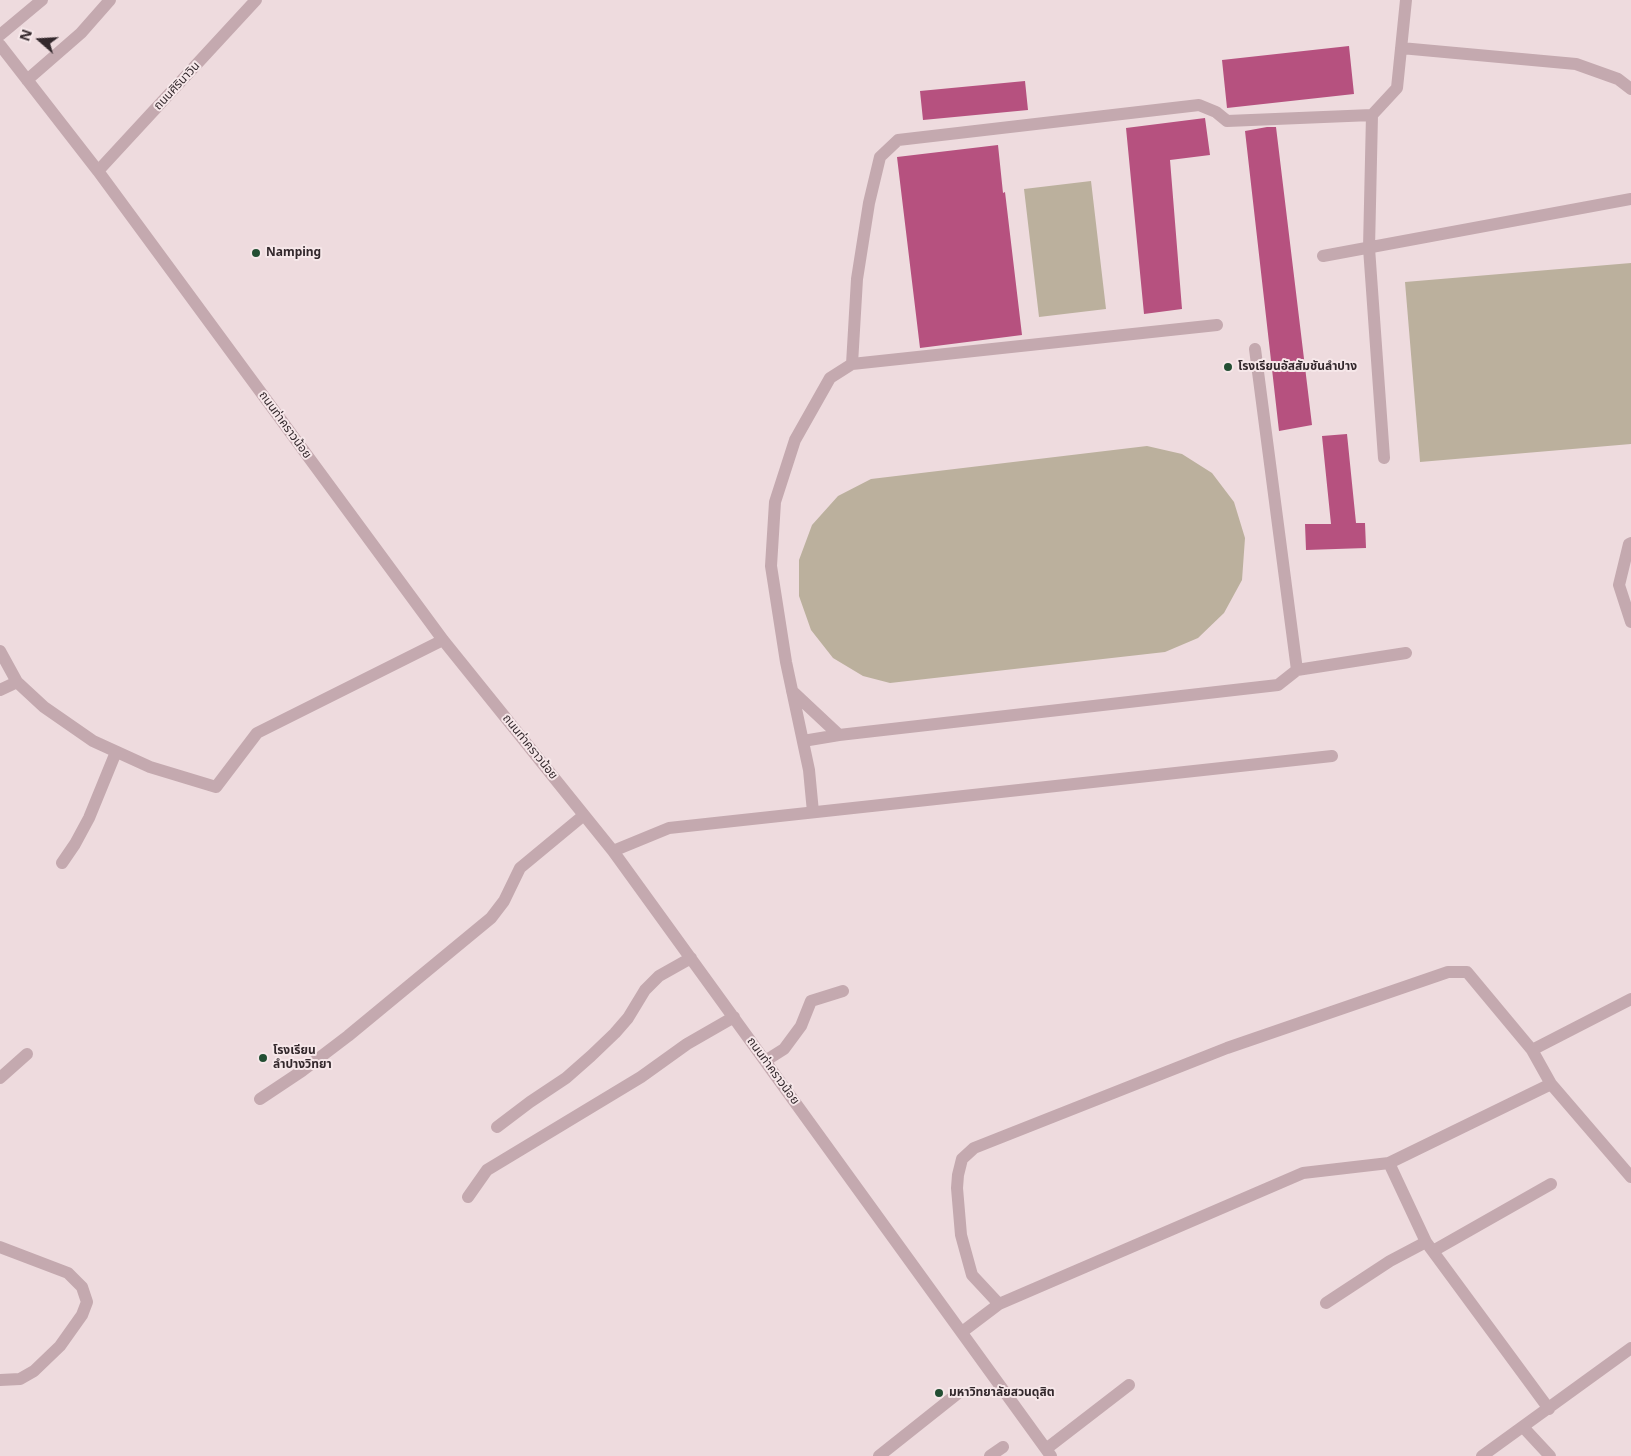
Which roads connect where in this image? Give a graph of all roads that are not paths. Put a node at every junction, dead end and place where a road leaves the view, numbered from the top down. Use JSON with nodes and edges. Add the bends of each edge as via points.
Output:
{"nodes":[{"id":1,"x":42,"y":0,"type":"edge"},
{"id":2,"x":110,"y":0,"type":"edge"},
{"id":3,"x":256,"y":0,"type":"edge"},
{"id":4,"x":1406,"y":0,"type":"edge"},
{"id":5,"x":0,"y":35,"type":"edge"},
{"id":6,"x":0,"y":45,"type":"edge"},
{"id":7,"x":1401,"y":48,"type":"junction"},
{"id":8,"x":27,"y":80,"type":"junction"},
{"id":9,"x":1631,"y":89,"type":"edge"},
{"id":10,"x":1372,"y":115,"type":"junction"},
{"id":11,"x":98,"y":172,"type":"junction"},
{"id":12,"x":1631,"y":199,"type":"edge"},
{"id":13,"x":1369,"y":248,"type":"junction"},
{"id":14,"x":1323,"y":256,"type":"dead end"},
{"id":15,"x":1217,"y":325,"type":"dead end"},
{"id":16,"x":1255,"y":349,"type":"dead end"},
{"id":17,"x":852,"y":364,"type":"junction"},
{"id":18,"x":1384,"y":458,"type":"dead end"},
{"id":19,"x":1631,"y":543,"type":"edge"},
{"id":20,"x":1631,"y":622,"type":"edge"},
{"id":21,"x":443,"y":640,"type":"junction"},
{"id":22,"x":0,"y":651,"type":"edge"},
{"id":23,"x":1406,"y":653,"type":"dead end"},
{"id":24,"x":1297,"y":670,"type":"junction"},
{"id":25,"x":16,"y":682,"type":"junction"},
{"id":26,"x":0,"y":690,"type":"edge"},
{"id":27,"x":792,"y":691,"type":"junction"},
{"id":28,"x":840,"y":735,"type":"junction"},
{"id":29,"x":803,"y":741,"type":"junction"},
{"id":30,"x":116,"y":752,"type":"junction"},
{"id":31,"x":1332,"y":756,"type":"dead end"},
{"id":32,"x":813,"y":812,"type":"junction"},
{"id":33,"x":584,"y":815,"type":"junction"},
{"id":34,"x":613,"y":851,"type":"junction"},
{"id":35,"x":62,"y":863,"type":"dead end"},
{"id":36,"x":691,"y":958,"type":"junction"},
{"id":37,"x":843,"y":991,"type":"dead end"},
{"id":38,"x":1631,"y":999,"type":"edge"},
{"id":39,"x":734,"y":1017,"type":"junction"},
{"id":40,"x":1532,"y":1050,"type":"junction"},
{"id":41,"x":27,"y":1054,"type":"dead end"},
{"id":42,"x":765,"y":1061,"type":"junction"},
{"id":43,"x":0,"y":1078,"type":"edge"},
{"id":44,"x":1551,"y":1084,"type":"junction"},
{"id":45,"x":260,"y":1099,"type":"dead end"},
{"id":46,"x":498,"y":1127,"type":"dead end"},
{"id":47,"x":1389,"y":1163,"type":"junction"},
{"id":48,"x":1631,"y":1177,"type":"edge"},
{"id":49,"x":1551,"y":1184,"type":"dead end"},
{"id":50,"x":468,"y":1197,"type":"dead end"},
{"id":51,"x":1430,"y":1246,"type":"junction"},
{"id":52,"x":0,"y":1247,"type":"edge"},
{"id":53,"x":1326,"y":1303,"type":"dead end"},
{"id":54,"x":999,"y":1304,"type":"junction"},
{"id":55,"x":962,"y":1332,"type":"junction"},
{"id":56,"x":1631,"y":1348,"type":"edge"},
{"id":57,"x":0,"y":1380,"type":"edge"},
{"id":58,"x":1129,"y":1386,"type":"dead end"},
{"id":59,"x":957,"y":1394,"type":"dead end"},
{"id":60,"x":1549,"y":1409,"type":"junction"},
{"id":61,"x":1523,"y":1427,"type":"junction"},
{"id":62,"x":1002,"y":1447,"type":"dead end"},
{"id":63,"x":1049,"y":1453,"type":"edge"},
{"id":64,"x":879,"y":1456,"type":"edge"},
{"id":65,"x":990,"y":1456,"type":"edge"},
{"id":66,"x":1482,"y":1456,"type":"edge"},
{"id":67,"x":1550,"y":1456,"type":"edge"}],
"edges":[{"from":1,"to":5,"type":"street"},
{"from":2,"to":8,"type":"street","via":[[81,33]]},
{"from":3,"to":11,"type":"street","name":"ถนนศิรินาวิน"},
{"from":4,"to":7,"type":"street"},
{"from":6,"to":8,"type":"street","name":"ถนนท่าคราวน้อย"},
{"from":7,"to":9,"type":"street","via":[[1576,64],[1618,79]]},
{"from":7,"to":10,"type":"street","via":[[1397,88]]},
{"from":8,"to":11,"type":"street","name":"ถนนท่าคราวน้อย"},
{"from":10,"to":13,"type":"street"},
{"from":10,"to":17,"type":"street","via":[[1227,121],[1199,105],[898,140],[880,157],[869,203],[857,279]]},
{"from":11,"to":21,"type":"street","name":"ถนนท่าคราวน้อย"},
{"from":12,"to":13,"type":"street"},
{"from":13,"to":14,"type":"street"},
{"from":13,"to":18,"type":"street"},
{"from":15,"to":17,"type":"street"},
{"from":16,"to":24,"type":"street"},
{"from":17,"to":27,"type":"street","via":[[830,378],[799,432],[775,502],[770,566]]},
{"from":19,"to":20,"type":"street","via":[[1619,585]]},
{"from":21,"to":30,"type":"street","via":[[257,733],[216,788],[150,767]]},
{"from":21,"to":33,"type":"street","name":"ถนนท่าคราวน้อย"},
{"from":22,"to":25,"type":"street"},
{"from":23,"to":24,"type":"street"},
{"from":24,"to":28,"type":"street","via":[[1278,685]]},
{"from":25,"to":26,"type":"street"},
{"from":25,"to":30,"type":"street","via":[[44,707],[92,741]]},
{"from":27,"to":28,"type":"street"},
{"from":27,"to":29,"type":"street"},
{"from":28,"to":29,"type":"street"},
{"from":29,"to":32,"type":"street"},
{"from":30,"to":35,"type":"street","via":[[89,818]]},
{"from":31,"to":32,"type":"street"},
{"from":32,"to":34,"type":"street","via":[[669,828]]},
{"from":33,"to":34,"type":"street","name":"ถนนท่าคราวน้อย"},
{"from":33,"to":45,"type":"street","via":[[520,868],[492,918],[348,1036]]},
{"from":34,"to":36,"type":"street","name":"ถนนท่าคราวน้อย"},
{"from":36,"to":39,"type":"street","name":"ถนนท่าคราวน้อย"},
{"from":36,"to":46,"type":"street","via":[[659,976],[645,990],[628,1018],[585,1062]]},
{"from":37,"to":42,"type":"street","via":[[811,1001],[801,1026],[784,1049]]},
{"from":38,"to":40,"type":"street"},
{"from":39,"to":42,"type":"street","name":"ถนนท่าคราวน้อย"},
{"from":39,"to":50,"type":"street","via":[[487,1170]]},
{"from":40,"to":44,"type":"street"},
{"from":40,"to":54,"type":"street","via":[[1467,972],[1448,972],[1227,1048],[974,1148],[962,1158],[958,1174],[962,1235],[972,1275]]},
{"from":41,"to":43,"type":"street"},
{"from":42,"to":55,"type":"street","name":"ถนนท่าคราวน้อย"},
{"from":44,"to":47,"type":"street"},
{"from":44,"to":48,"type":"street"},
{"from":47,"to":51,"type":"street"},
{"from":47,"to":54,"type":"street","via":[[1303,1173]]},
{"from":49,"to":51,"type":"street"},
{"from":51,"to":53,"type":"street","via":[[1390,1261]]},
{"from":51,"to":60,"type":"street"},
{"from":52,"to":57,"type":"street","via":[[68,1273],[82,1287],[87,1302],[82,1315],[60,1346],[34,1371],[20,1379]]},
{"from":54,"to":55,"type":"street"},
{"from":55,"to":63,"type":"street","name":"ถนนท่าคราวน้อย"},
{"from":56,"to":60,"type":"street"},
{"from":58,"to":63,"type":"street"},
{"from":59,"to":64,"type":"street"},
{"from":60,"to":61,"type":"street"},
{"from":61,"to":66,"type":"street"},
{"from":61,"to":67,"type":"street"},
{"from":62,"to":65,"type":"street"}]}
